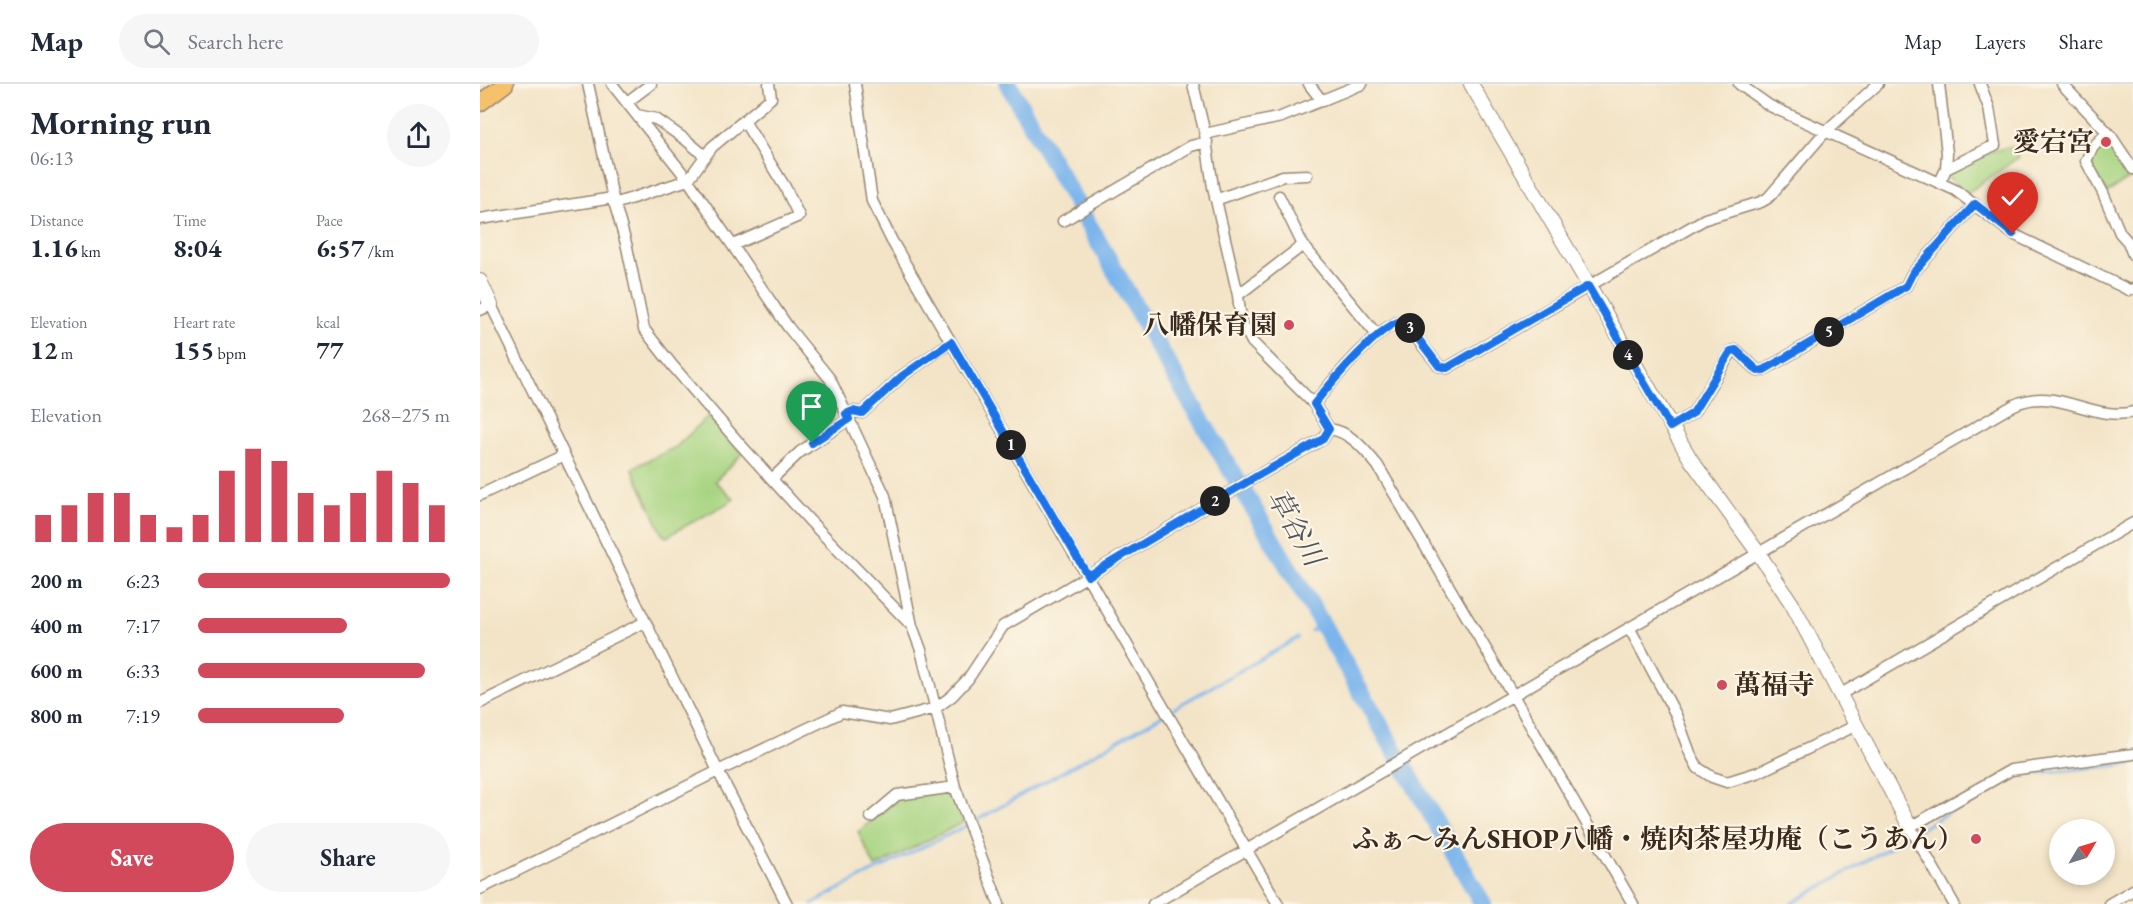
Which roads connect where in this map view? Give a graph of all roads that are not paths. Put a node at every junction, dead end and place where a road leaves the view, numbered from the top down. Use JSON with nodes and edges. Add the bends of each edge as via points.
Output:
{"nodes":[{"id":1,"x":505,"y":84,"type":"edge"},
{"id":2,"x":588,"y":84,"type":"edge"},
{"id":3,"x":612,"y":84,"type":"edge"},
{"id":4,"x":651,"y":84,"type":"edge"},
{"id":5,"x":769,"y":84,"type":"edge"},
{"id":6,"x":855,"y":84,"type":"edge"},
{"id":7,"x":1193,"y":84,"type":"edge"},
{"id":8,"x":1309,"y":84,"type":"edge"},
{"id":9,"x":1362,"y":84,"type":"edge"},
{"id":10,"x":1471,"y":84,"type":"edge"},
{"id":11,"x":1738,"y":84,"type":"edge"},
{"id":12,"x":1878,"y":84,"type":"edge"},
{"id":13,"x":1939,"y":84,"type":"edge"},
{"id":14,"x":1980,"y":84,"type":"edge"},
{"id":15,"x":2062,"y":84,"type":"edge"},
{"id":16,"x":1322,"y":101,"type":"junction"},
{"id":17,"x":627,"y":102,"type":"junction"},
{"id":18,"x":480,"y":104,"type":"edge"},
{"id":19,"x":638,"y":115,"type":"junction"},
{"id":20,"x":744,"y":121,"type":"junction"},
{"id":21,"x":1825,"y":132,"type":"junction"},
{"id":22,"x":2107,"y":133,"type":"junction"},
{"id":23,"x":1206,"y":138,"type":"junction"},
{"id":24,"x":705,"y":156,"type":"junction"},
{"id":25,"x":1946,"y":169,"type":"junction"},
{"id":26,"x":2133,"y":169,"type":"edge"},
{"id":27,"x":1307,"y":175,"type":"dead end"},
{"id":28,"x":688,"y":180,"type":"junction"},
{"id":29,"x":1940,"y":182,"type":"junction"},
{"id":30,"x":1279,"y":196,"type":"dead end"},
{"id":31,"x":1215,"y":198,"type":"junction"},
{"id":32,"x":613,"y":201,"type":"junction"},
{"id":33,"x":1975,"y":204,"type":"junction"},
{"id":34,"x":480,"y":219,"type":"edge"},
{"id":35,"x":1063,"y":221,"type":"dead end"},
{"id":36,"x":2131,"y":239,"type":"edge"},
{"id":37,"x":733,"y":245,"type":"junction"},
{"id":38,"x":1303,"y":245,"type":"junction"},
{"id":39,"x":2133,"y":255,"type":"edge"},
{"id":40,"x":480,"y":281,"type":"edge"},
{"id":41,"x":1588,"y":286,"type":"junction"},
{"id":42,"x":2133,"y":289,"type":"edge"},
{"id":43,"x":1238,"y":296,"type":"junction"},
{"id":44,"x":485,"y":307,"type":"edge"},
{"id":45,"x":1377,"y":335,"type":"junction"},
{"id":46,"x":951,"y":342,"type":"junction"},
{"id":47,"x":1314,"y":404,"type":"junction"},
{"id":48,"x":2133,"y":412,"type":"edge"},
{"id":49,"x":848,"y":417,"type":"junction"},
{"id":50,"x":1670,"y":427,"type":"junction"},
{"id":51,"x":1329,"y":429,"type":"junction"},
{"id":52,"x":564,"y":454,"type":"junction"},
{"id":53,"x":772,"y":479,"type":"junction"},
{"id":54,"x":480,"y":495,"type":"edge"},
{"id":55,"x":2133,"y":523,"type":"edge"},
{"id":56,"x":1759,"y":554,"type":"junction"},
{"id":57,"x":1088,"y":576,"type":"junction"},
{"id":58,"x":645,"y":622,"type":"junction"},
{"id":59,"x":912,"y":626,"type":"junction"},
{"id":60,"x":1630,"y":629,"type":"junction"},
{"id":61,"x":1841,"y":694,"type":"junction"},
{"id":62,"x":1514,"y":697,"type":"junction"},
{"id":63,"x":480,"y":703,"type":"edge"},
{"id":64,"x":936,"y":708,"type":"junction"},
{"id":65,"x":1857,"y":725,"type":"junction"},
{"id":66,"x":2133,"y":754,"type":"edge"},
{"id":67,"x":718,"y":771,"type":"junction"},
{"id":68,"x":955,"y":787,"type":"junction"},
{"id":69,"x":871,"y":818,"type":"dead end"},
{"id":70,"x":1910,"y":827,"type":"junction"},
{"id":71,"x":1246,"y":849,"type":"junction"},
{"id":72,"x":480,"y":889,"type":"edge"},
{"id":73,"x":2133,"y":890,"type":"edge"},
{"id":74,"x":787,"y":904,"type":"edge"},
{"id":75,"x":999,"y":904,"type":"edge"},
{"id":76,"x":1153,"y":904,"type":"edge"},
{"id":77,"x":1278,"y":904,"type":"edge"},
{"id":78,"x":1633,"y":904,"type":"edge"},
{"id":79,"x":1954,"y":904,"type":"edge"},
{"id":80,"x":2109,"y":904,"type":"edge"}],
"edges":[{"from":1,"to":18,"type":"main road"},
{"from":2,"to":32,"type":"street"},
{"from":3,"to":17,"type":"street"},
{"from":4,"to":17,"type":"street"},
{"from":5,"to":20,"type":"street","via":[[771,98]]},
{"from":6,"to":46,"type":"street","via":[[872,201]]},
{"from":7,"to":23,"type":"street"},
{"from":8,"to":16,"type":"street"},
{"from":9,"to":16,"type":"street"},
{"from":10,"to":41,"type":"street"},
{"from":11,"to":21,"type":"street","via":[[1766,103]]},
{"from":12,"to":21,"type":"street"},
{"from":13,"to":25,"type":"street"},
{"from":14,"to":25,"type":"street","via":[[1989,108],[1995,146]]},
{"from":15,"to":22,"type":"street"},
{"from":16,"to":23,"type":"street"},
{"from":17,"to":19,"type":"street"},
{"from":19,"to":24,"type":"street","via":[[656,119]]},
{"from":19,"to":28,"type":"street"},
{"from":20,"to":24,"type":"street"},
{"from":20,"to":37,"type":"street","via":[[799,216]]},
{"from":21,"to":29,"type":"street"},
{"from":21,"to":41,"type":"street","via":[[1768,198],[1705,219]]},
{"from":22,"to":26,"type":"street"},
{"from":22,"to":36,"type":"street","via":[[2086,161],[2120,233]]},
{"from":23,"to":31,"type":"street"},
{"from":23,"to":35,"type":"street"},
{"from":24,"to":28,"type":"street"},
{"from":25,"to":29,"type":"street"},
{"from":27,"to":31,"type":"street","via":[[1283,176]]},
{"from":28,"to":32,"type":"street"},
{"from":28,"to":37,"type":"street"},
{"from":29,"to":33,"type":"street"},
{"from":30,"to":38,"type":"street","via":[[1281,211]]},
{"from":31,"to":43,"type":"street"},
{"from":32,"to":34,"type":"street"},
{"from":32,"to":53,"type":"street","via":[[644,329],[708,409]]},
{"from":33,"to":42,"type":"street","via":[[2013,234]]},
{"from":33,"to":50,"type":"street","via":[[1912,274],[1906,286],[1764,370],[1758,371],[1736,350],[1731,351],[1693,413]]},
{"from":36,"to":39,"type":"street"},
{"from":37,"to":49,"type":"street","via":[[788,327],[830,379]]},
{"from":38,"to":43,"type":"street"},
{"from":38,"to":45,"type":"street"},
{"from":40,"to":44,"type":"street"},
{"from":41,"to":45,"type":"street","via":[[1447,368],[1439,366],[1403,321]]},
{"from":41,"to":50,"type":"street"},
{"from":43,"to":47,"type":"street","via":[[1241,321],[1252,342]]},
{"from":44,"to":52,"type":"street"},
{"from":45,"to":47,"type":"street"},
{"from":46,"to":49,"type":"street","via":[[902,376],[862,413],[853,411]]},
{"from":46,"to":57,"type":"street"},
{"from":47,"to":51,"type":"street"},
{"from":48,"to":56,"type":"street","via":[[2113,414],[2059,401],[2025,400]]},
{"from":49,"to":53,"type":"street","via":[[800,452]]},
{"from":49,"to":59,"type":"street","via":[[885,496]]},
{"from":50,"to":56,"type":"street"},
{"from":51,"to":57,"type":"street","via":[[1323,439]]},
{"from":51,"to":62,"type":"street","via":[[1338,430],[1361,446],[1378,466]]},
{"from":52,"to":54,"type":"street"},
{"from":52,"to":58,"type":"street"},
{"from":53,"to":59,"type":"street"},
{"from":55,"to":61,"type":"street"},
{"from":56,"to":60,"type":"street"},
{"from":56,"to":61,"type":"street","via":[[1792,604]]},
{"from":57,"to":64,"type":"street","via":[[1003,626],[968,679]]},
{"from":57,"to":71,"type":"street"},
{"from":58,"to":63,"type":"street"},
{"from":58,"to":67,"type":"street"},
{"from":59,"to":64,"type":"street"},
{"from":60,"to":62,"type":"street"},
{"from":60,"to":65,"type":"street","via":[[1676,715],[1698,768],[1712,777],[1727,782],[1758,772]]},
{"from":61,"to":65,"type":"street"},
{"from":62,"to":71,"type":"street"},
{"from":62,"to":78,"type":"street"},
{"from":64,"to":67,"type":"street","via":[[890,720],[842,712]]},
{"from":64,"to":68,"type":"street"},
{"from":65,"to":70,"type":"street"},
{"from":66,"to":70,"type":"street","via":[[2011,770]]},
{"from":67,"to":72,"type":"street"},
{"from":67,"to":74,"type":"street"},
{"from":68,"to":69,"type":"street","via":[[897,795]]},
{"from":68,"to":75,"type":"street"},
{"from":70,"to":79,"type":"street"},
{"from":71,"to":76,"type":"street"},
{"from":71,"to":77,"type":"street"},
{"from":73,"to":80,"type":"street"}]}
